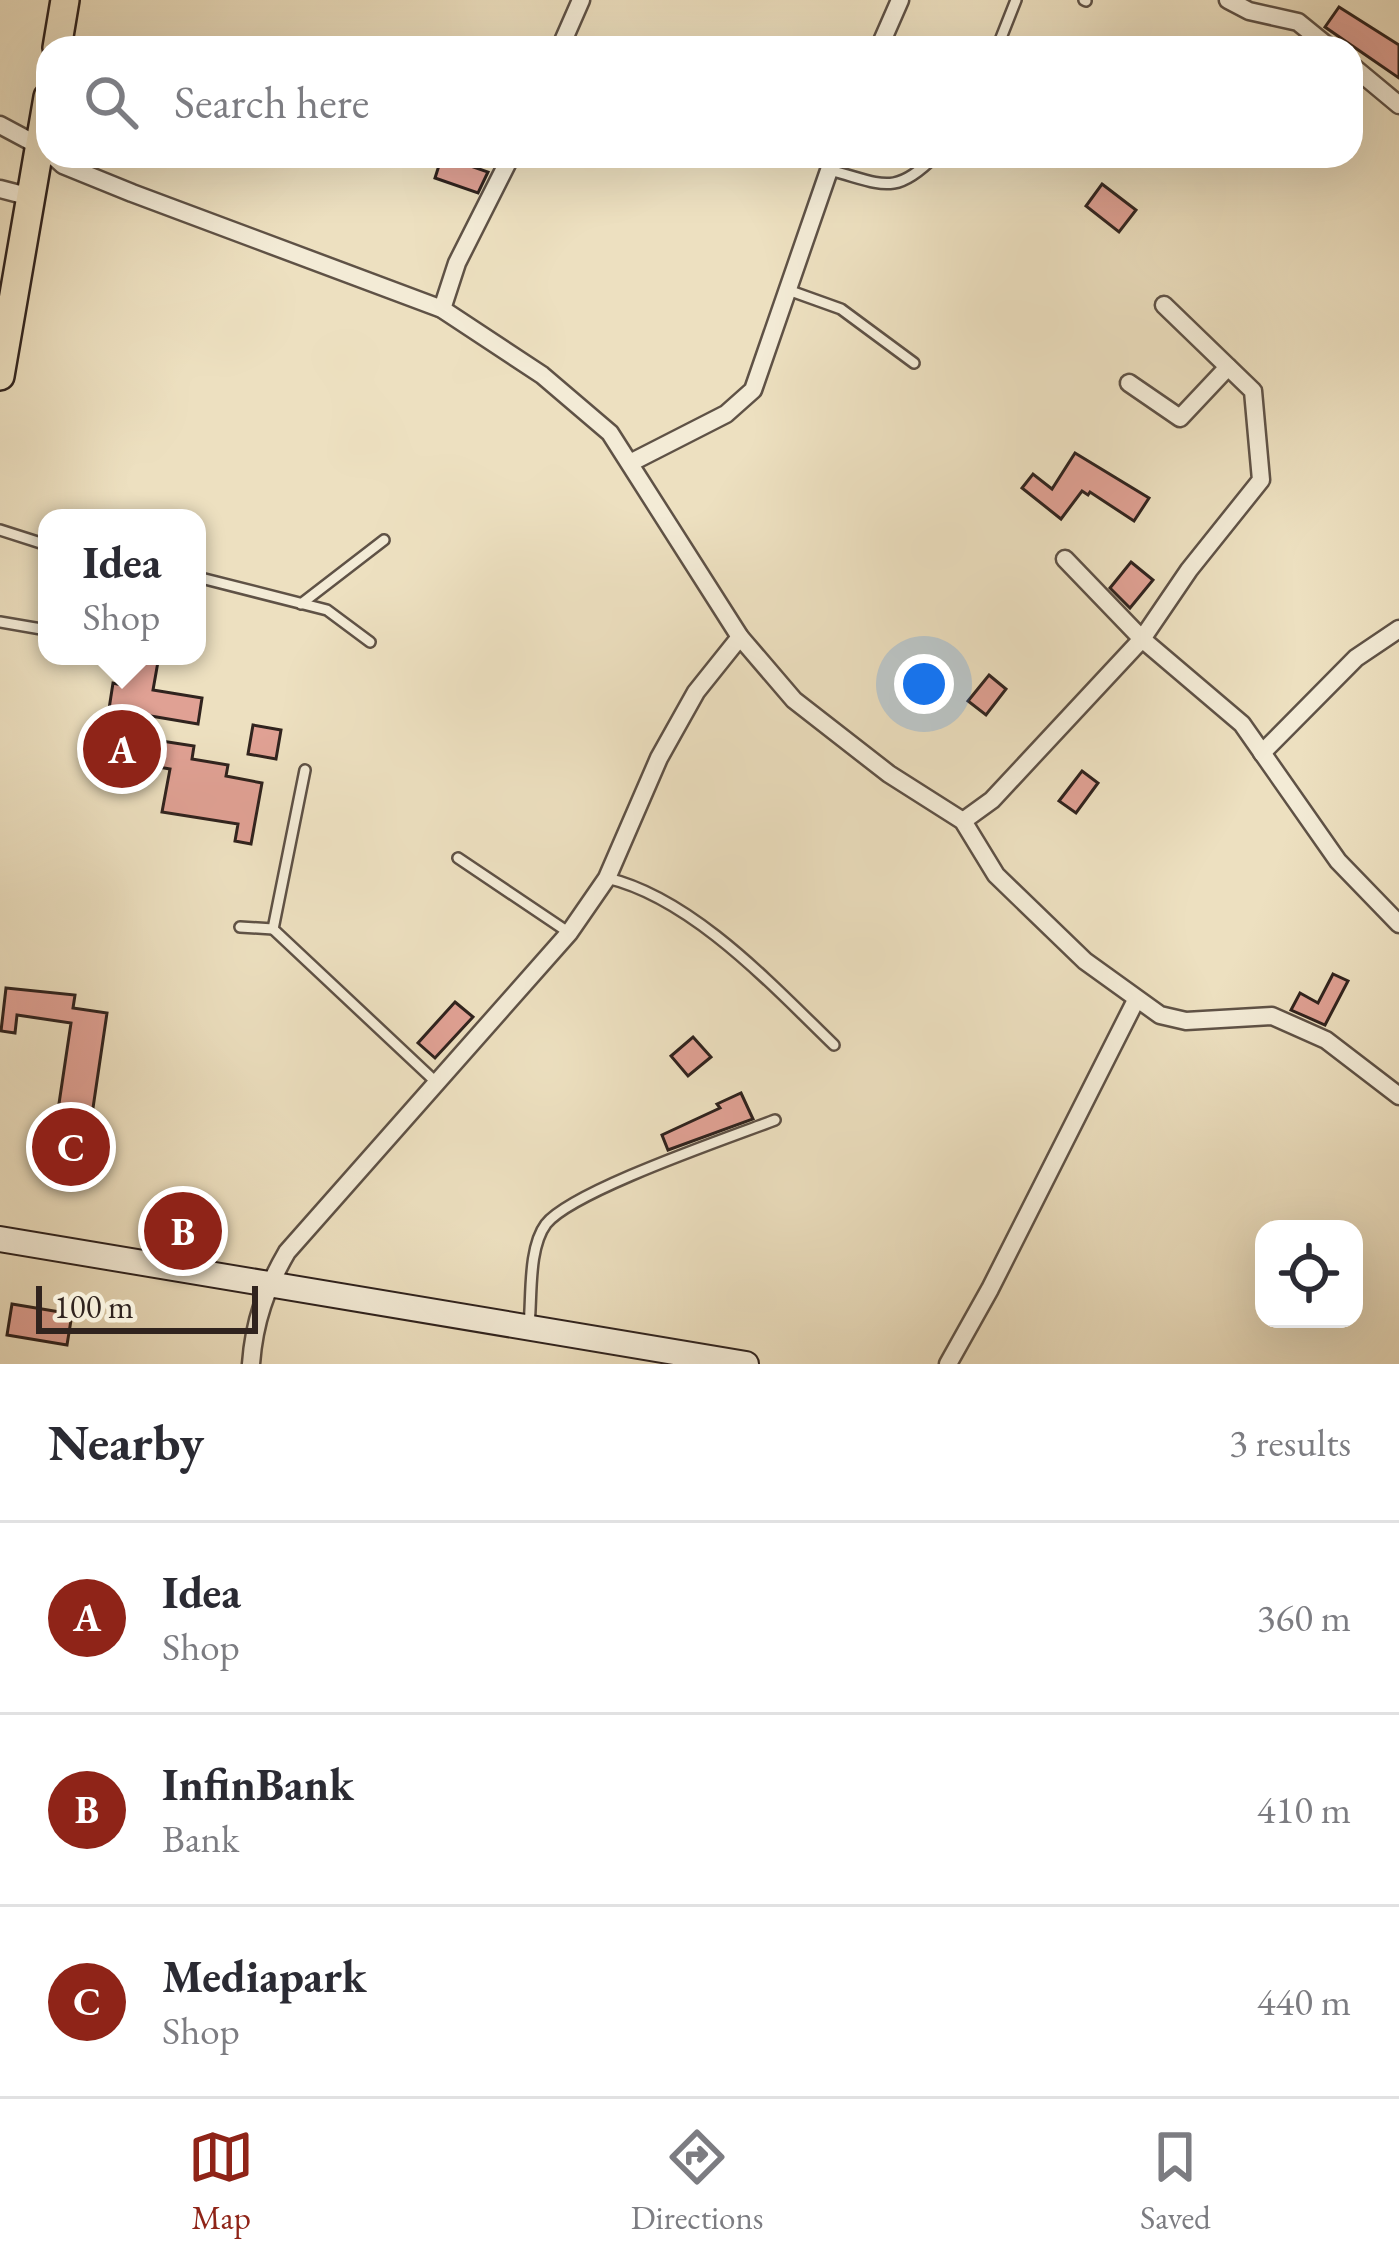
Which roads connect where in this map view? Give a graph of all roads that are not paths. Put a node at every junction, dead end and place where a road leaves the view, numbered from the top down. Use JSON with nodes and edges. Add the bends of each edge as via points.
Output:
{"nodes":[{"id":1,"x":65,"y":0,"type":"edge"},
{"id":2,"x":581,"y":0,"type":"edge"},
{"id":3,"x":900,"y":0,"type":"edge"},
{"id":4,"x":1016,"y":0,"type":"edge"},
{"id":5,"x":1228,"y":0,"type":"edge"},
{"id":6,"x":59,"y":36,"type":"edge"},
{"id":7,"x":565,"y":36,"type":"edge"},
{"id":8,"x":884,"y":36,"type":"edge"},
{"id":9,"x":1002,"y":36,"type":"edge"},
{"id":10,"x":1315,"y":36,"type":"edge"},
{"id":11,"x":1363,"y":75,"type":"edge"},
{"id":12,"x":1399,"y":105,"type":"edge"},
{"id":13,"x":0,"y":124,"type":"edge"},
{"id":14,"x":36,"y":145,"type":"edge"},
{"id":15,"x":41,"y":168,"type":"edge"},
{"id":16,"x":71,"y":168,"type":"edge"},
{"id":17,"x":505,"y":168,"type":"edge"},
{"id":18,"x":830,"y":168,"type":"edge"},
{"id":19,"x":845,"y":168,"type":"edge"},
{"id":20,"x":923,"y":168,"type":"edge"},
{"id":21,"x":0,"y":189,"type":"edge"},
{"id":22,"x":31,"y":196,"type":"junction"},
{"id":23,"x":788,"y":290,"type":"junction"},
{"id":24,"x":1164,"y":305,"type":"dead end"},
{"id":25,"x":442,"y":309,"type":"junction"},
{"id":26,"x":914,"y":363,"type":"dead end"},
{"id":27,"x":1228,"y":367,"type":"junction"},
{"id":28,"x":0,"y":376,"type":"edge"},
{"id":29,"x":1129,"y":383,"type":"dead end"},
{"id":30,"x":630,"y":463,"type":"junction"},
{"id":31,"x":0,"y":530,"type":"edge"},
{"id":32,"x":383,"y":540,"type":"dead end"},
{"id":33,"x":38,"y":542,"type":"edge"},
{"id":34,"x":1065,"y":559,"type":"dead end"},
{"id":35,"x":206,"y":580,"type":"edge"},
{"id":36,"x":301,"y":604,"type":"junction"},
{"id":37,"x":0,"y":622,"type":"edge"},
{"id":38,"x":38,"y":628,"type":"edge"},
{"id":39,"x":1399,"y":629,"type":"edge"},
{"id":40,"x":740,"y":637,"type":"junction"},
{"id":41,"x":1142,"y":639,"type":"junction"},
{"id":42,"x":370,"y":642,"type":"dead end"},
{"id":43,"x":1262,"y":753,"type":"junction"},
{"id":44,"x":305,"y":770,"type":"dead end"},
{"id":45,"x":963,"y":821,"type":"junction"},
{"id":46,"x":458,"y":857,"type":"dead end"},
{"id":47,"x":607,"y":878,"type":"junction"},
{"id":48,"x":1399,"y":924,"type":"edge"},
{"id":49,"x":240,"y":927,"type":"dead end"},
{"id":50,"x":272,"y":929,"type":"junction"},
{"id":51,"x":568,"y":933,"type":"junction"},
{"id":52,"x":1136,"y":1000,"type":"junction"},
{"id":53,"x":834,"y":1045,"type":"dead end"},
{"id":54,"x":437,"y":1083,"type":"junction"},
{"id":55,"x":1399,"y":1096,"type":"edge"},
{"id":56,"x":775,"y":1120,"type":"dead end"},
{"id":57,"x":0,"y":1239,"type":"edge"},
{"id":58,"x":268,"y":1284,"type":"junction"},
{"id":59,"x":528,"y":1328,"type":"junction"},
{"id":60,"x":712,"y":1361,"type":"edge"},
{"id":61,"x":251,"y":1364,"type":"edge"},
{"id":62,"x":746,"y":1364,"type":"edge"},
{"id":63,"x":948,"y":1364,"type":"edge"}],
"edges":[{"from":1,"to":6,"type":"main road"},
{"from":2,"to":7,"type":"street"},
{"from":3,"to":8,"type":"street"},
{"from":4,"to":9,"type":"lane"},
{"from":5,"to":10,"type":"street","via":[[1298,22]]},
{"from":11,"to":12,"type":"street"},
{"from":13,"to":14,"type":"street"},
{"from":15,"to":22,"type":"main road"},
{"from":16,"to":25,"type":"street"},
{"from":17,"to":25,"type":"street"},
{"from":18,"to":23,"type":"street"},
{"from":19,"to":20,"type":"lane","via":[[894,186]]},
{"from":21,"to":22,"type":"street"},
{"from":22,"to":28,"type":"main road"},
{"from":23,"to":26,"type":"lane","via":[[841,308]]},
{"from":23,"to":30,"type":"street","via":[[753,390],[726,414]]},
{"from":24,"to":27,"type":"street"},
{"from":25,"to":30,"type":"street","via":[[542,375],[610,433]]},
{"from":27,"to":29,"type":"street","via":[[1180,418]]},
{"from":27,"to":41,"type":"street","via":[[1253,391],[1261,480]]},
{"from":30,"to":40,"type":"street"},
{"from":31,"to":33,"type":"lane"},
{"from":32,"to":36,"type":"lane"},
{"from":34,"to":41,"type":"street"},
{"from":35,"to":36,"type":"lane"},
{"from":36,"to":42,"type":"lane","via":[[327,610]]},
{"from":37,"to":38,"type":"lane"},
{"from":39,"to":43,"type":"street","via":[[1356,658]]},
{"from":40,"to":45,"type":"street","via":[[794,700]]},
{"from":40,"to":47,"type":"street","via":[[677,725]]},
{"from":41,"to":43,"type":"street","via":[[1242,724]]},
{"from":41,"to":45,"type":"street"},
{"from":43,"to":48,"type":"street","via":[[1338,861]]},
{"from":44,"to":50,"type":"lane"},
{"from":45,"to":52,"type":"street","via":[[996,874]]},
{"from":46,"to":51,"type":"lane"},
{"from":47,"to":51,"type":"street"},
{"from":47,"to":53,"type":"lane","via":[[639,885],[715,936]]},
{"from":49,"to":50,"type":"lane"},
{"from":50,"to":54,"type":"lane"},
{"from":51,"to":54,"type":"street"},
{"from":52,"to":55,"type":"street","via":[[1186,1021],[1272,1016],[1326,1040]]},
{"from":52,"to":63,"type":"street"},
{"from":54,"to":58,"type":"street","via":[[287,1252]]},
{"from":56,"to":59,"type":"lane","via":[[555,1217],[536,1251]]},
{"from":57,"to":58,"type":"main road"},
{"from":58,"to":59,"type":"main road"},
{"from":58,"to":61,"type":"street"},
{"from":59,"to":60,"type":"main road"},
{"from":60,"to":62,"type":"main road"}]}
